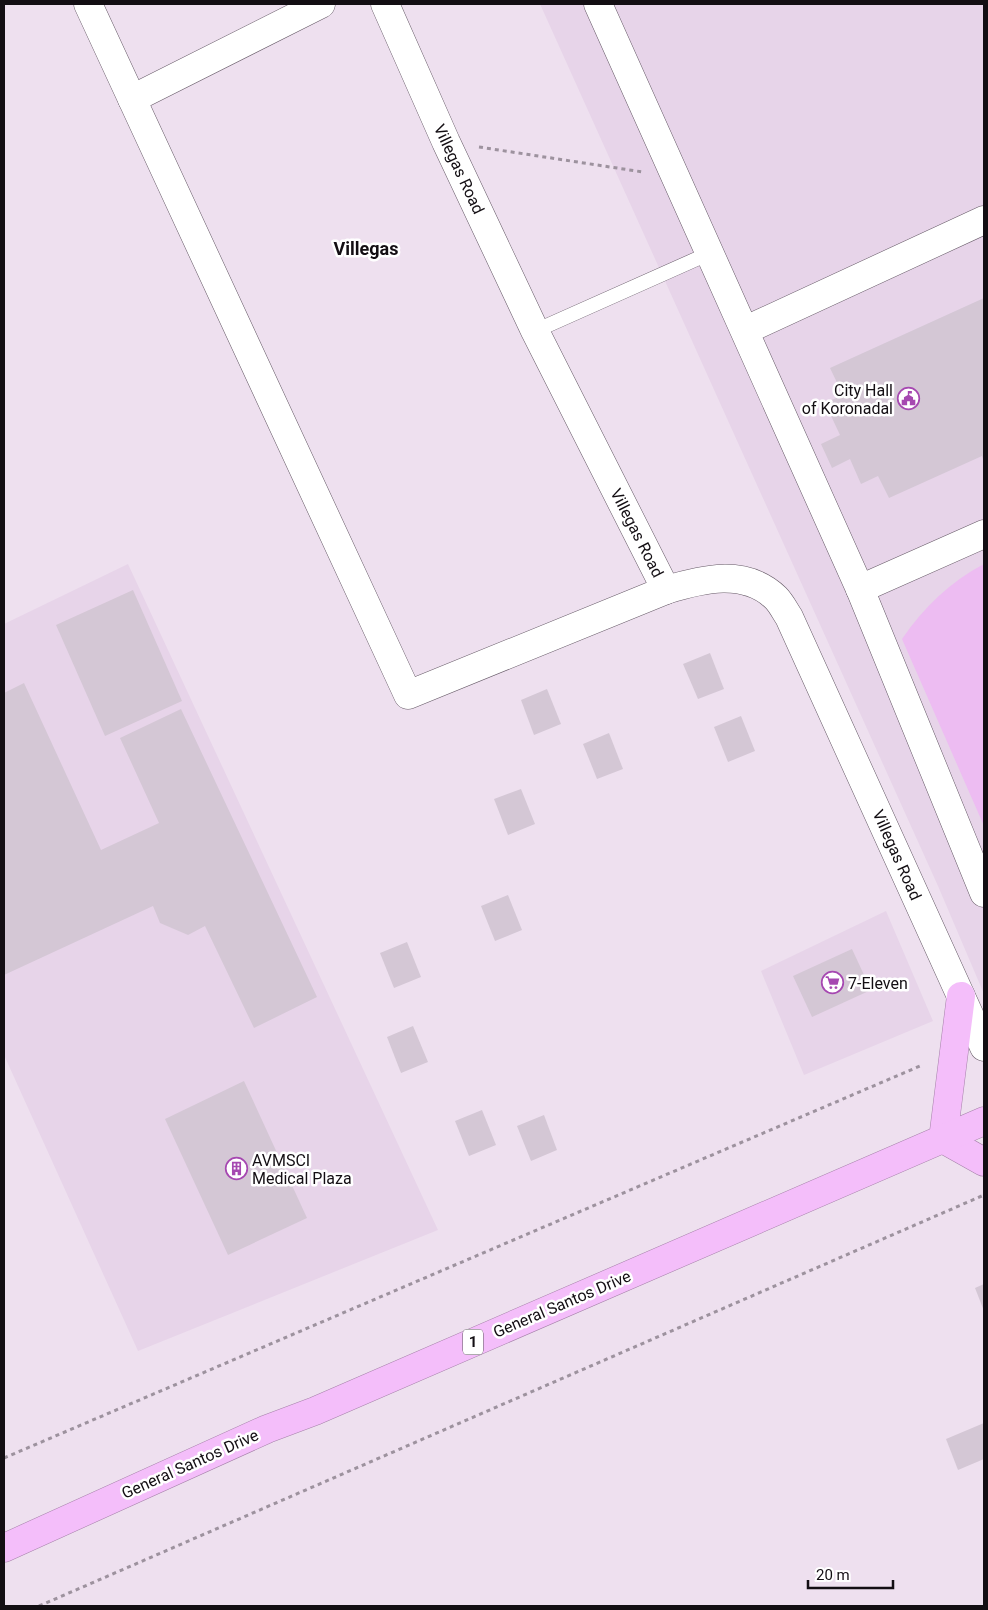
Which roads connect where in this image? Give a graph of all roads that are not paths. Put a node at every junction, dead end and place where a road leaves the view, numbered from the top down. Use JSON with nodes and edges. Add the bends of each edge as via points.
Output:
{"nodes":[{"id":1,"x":88,"y":4,"type":"edge"},
{"id":2,"x":322,"y":4,"type":"edge"},
{"id":3,"x":385,"y":4,"type":"edge"},
{"id":4,"x":598,"y":4,"type":"edge"},
{"id":5,"x":132,"y":99,"type":"junction"},
{"id":6,"x":984,"y":220,"type":"edge"},
{"id":7,"x":710,"y":254,"type":"junction"},
{"id":8,"x":746,"y":330,"type":"junction"},
{"id":9,"x":535,"y":331,"type":"junction"},
{"id":10,"x":984,"y":534,"type":"edge"},
{"id":11,"x":860,"y":589,"type":"junction"},
{"id":12,"x":666,"y":590,"type":"junction"},
{"id":13,"x":984,"y":893,"type":"edge"},
{"id":14,"x":961,"y":996,"type":"junction"},
{"id":15,"x":984,"y":1047,"type":"edge"},
{"id":16,"x":984,"y":1121,"type":"edge"},
{"id":17,"x":944,"y":1139,"type":"junction"},
{"id":18,"x":984,"y":1162,"type":"edge"},
{"id":19,"x":4,"y":1548,"type":"edge"}],
"edges":[{"from":1,"to":5,"type":"street"},
{"from":2,"to":5,"type":"street"},
{"from":3,"to":9,"type":"street","name":"Villegas Road"},
{"from":4,"to":7,"type":"street"},
{"from":5,"to":12,"type":"street","via":[[408,696]]},
{"from":6,"to":8,"type":"street"},
{"from":7,"to":8,"type":"street"},
{"from":7,"to":9,"type":"lane"},
{"from":8,"to":11,"type":"street"},
{"from":9,"to":12,"type":"street","name":"Villegas Road"},
{"from":10,"to":11,"type":"street"},
{"from":11,"to":13,"type":"street"},
{"from":12,"to":14,"type":"street","name":"Villegas Road","via":[[700,579],[728,578],[758,585],[776,599],[789,618]]},
{"from":14,"to":15,"type":"street","name":"Villegas Road"},
{"from":14,"to":17,"type":"highway"},
{"from":16,"to":17,"type":"highway","name":"General Santos Drive","number":"1"},
{"from":17,"to":18,"type":"highway"},
{"from":17,"to":19,"type":"highway","name":"General Santos Drive","number":"1","via":[[267,1429]]}]}
